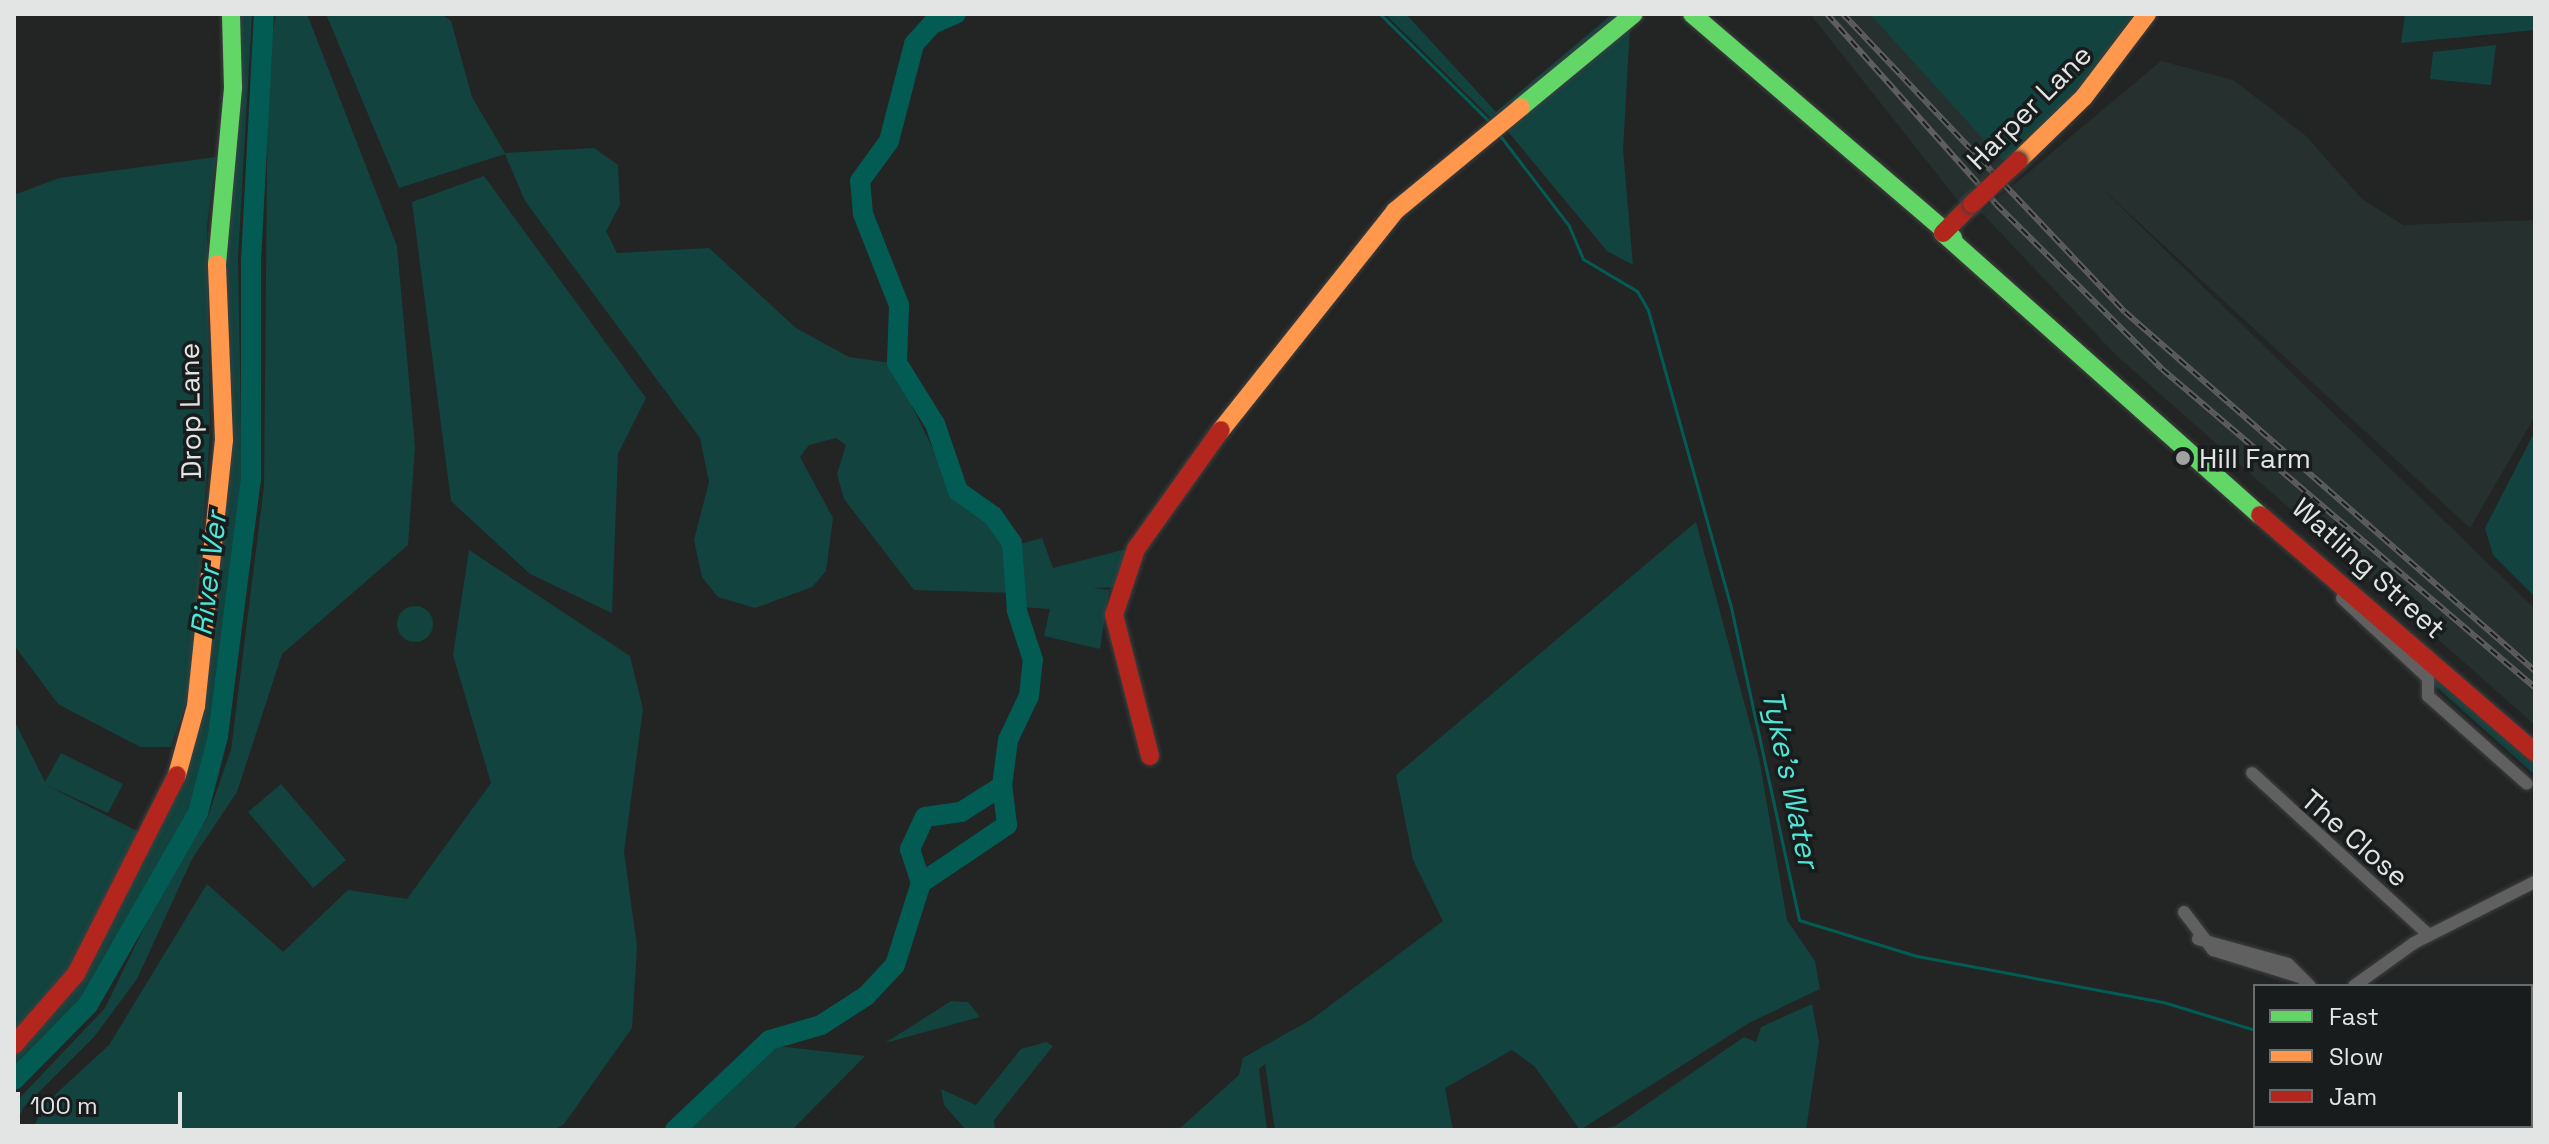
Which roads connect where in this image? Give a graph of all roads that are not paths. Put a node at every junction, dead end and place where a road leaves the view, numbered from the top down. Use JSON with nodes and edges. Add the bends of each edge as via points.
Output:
{"nodes":[{"id":1,"x":231,"y":14,"type":"edge"},
{"id":2,"x":1634,"y":14,"type":"edge"},
{"id":3,"x":1692,"y":14,"type":"edge"},
{"id":4,"x":2147,"y":14,"type":"edge"},
{"id":5,"x":1943,"y":233,"type":"junction"},
{"id":6,"x":2433,"y":673,"type":"junction"},
{"id":7,"x":2535,"y":752,"type":"edge"},
{"id":8,"x":1150,"y":756,"type":"dead end"},
{"id":9,"x":2252,"y":773,"type":"dead end"},
{"id":10,"x":2527,"y":784,"type":"dead end"},
{"id":11,"x":2535,"y":882,"type":"edge"},
{"id":12,"x":2184,"y":912,"type":"dead end"},
{"id":13,"x":2429,"y":935,"type":"junction"},
{"id":14,"x":2305,"y":982,"type":"edge"},
{"id":15,"x":2357,"y":984,"type":"edge"},
{"id":16,"x":14,"y":1045,"type":"edge"}],
"edges":[{"from":1,"to":16,"type":"street","name":"Drop Lane","via":[[233,87],[217,253],[224,440],[196,706],[170,800],[133,870],[76,974]]},
{"from":2,"to":8,"type":"street","via":[[1395,211],[1268,364],[1136,549],[1117,589],[1114,615]]},
{"from":3,"to":5,"type":"street","name":"Watling Street"},
{"from":4,"to":5,"type":"street","name":"Harper Lane","bridge":true,"via":[[2084,97]]},
{"from":5,"to":6,"type":"street","name":"Watling Street","via":[[1973,267],[1984,269],[2308,549]]},
{"from":6,"to":7,"type":"street","name":"Watling Street"},
{"from":6,"to":10,"type":"street","via":[[2428,696]]},
{"from":9,"to":13,"type":"street","name":"The Close"},
{"from":11,"to":13,"type":"street"},
{"from":12,"to":14,"type":"street","via":[[2198,939]]},
{"from":13,"to":15,"type":"street"}]}
